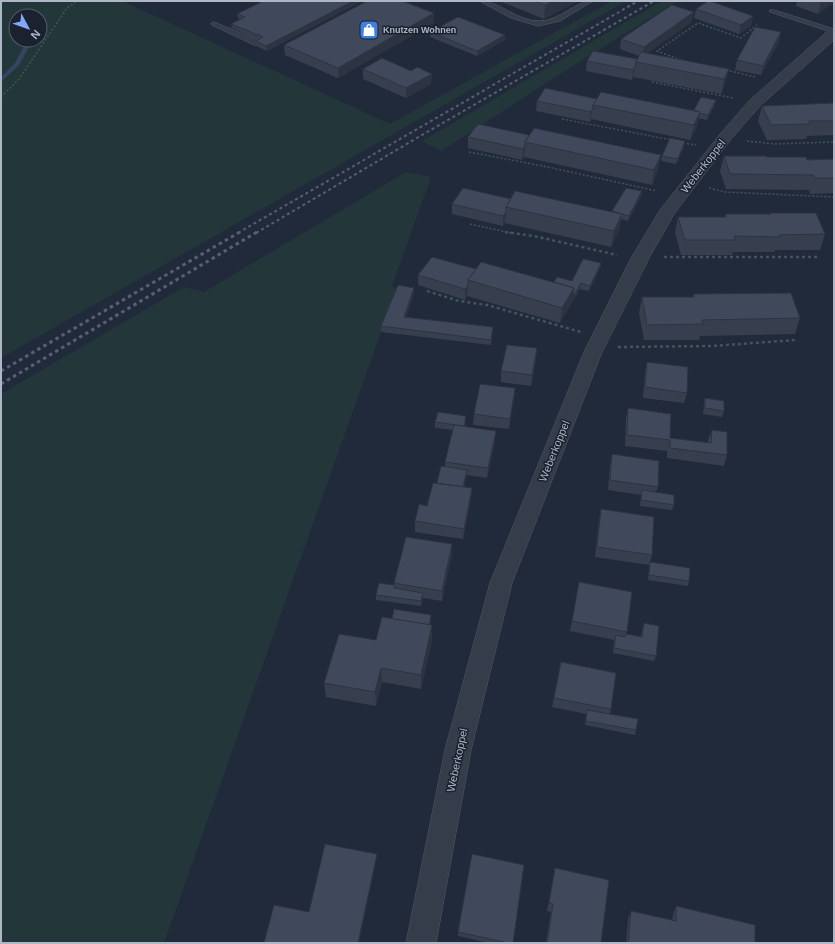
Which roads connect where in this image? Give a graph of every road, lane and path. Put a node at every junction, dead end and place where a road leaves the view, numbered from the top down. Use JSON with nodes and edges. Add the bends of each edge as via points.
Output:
{"nodes":[{"id":1,"x":77,"y":1,"type":"edge"},
{"id":2,"x":483,"y":1,"type":"edge"},
{"id":3,"x":590,"y":1,"type":"edge"},
{"id":4,"x":772,"y":11,"type":"dead end"},
{"id":5,"x":214,"y":24,"type":"dead end"},
{"id":6,"x":757,"y":25,"type":"dead end"},
{"id":7,"x":834,"y":32,"type":"edge"},
{"id":8,"x":257,"y":43,"type":"edge"},
{"id":9,"x":685,"y":62,"type":"edge"},
{"id":10,"x":724,"y":70,"type":"edge"},
{"id":11,"x":652,"y":82,"type":"edge"},
{"id":12,"x":779,"y":82,"type":"junction"},
{"id":13,"x":1,"y":97,"type":"edge"},
{"id":14,"x":755,"y":103,"type":"junction"},
{"id":15,"x":562,"y":119,"type":"edge"},
{"id":16,"x":834,"y":142,"type":"edge"},
{"id":17,"x":721,"y":143,"type":"junction"},
{"id":18,"x":469,"y":152,"type":"dead end"},
{"id":19,"x":684,"y":190,"type":"junction"},
{"id":20,"x":834,"y":197,"type":"edge"},
{"id":21,"x":470,"y":224,"type":"dead end"},
{"id":22,"x":641,"y":257,"type":"junction"},
{"id":23,"x":819,"y":257,"type":"dead end"},
{"id":24,"x":427,"y":291,"type":"edge"},
{"id":25,"x":796,"y":340,"type":"dead end"},
{"id":26,"x":598,"y":342,"type":"junction"},
{"id":27,"x":421,"y":943,"type":"edge"}],
"edges":[{"from":1,"to":13,"type":"path","via":[[67,8],[19,79]]},
{"from":2,"to":3,"type":"lane","via":[[518,18],[538,23],[554,20]]},
{"from":4,"to":7,"type":"lane"},
{"from":5,"to":8,"type":"lane"},
{"from":6,"to":9,"type":"path","via":[[741,38],[698,23],[657,51]]},
{"from":7,"to":12,"type":"street","name":"Weberkoppel"},
{"from":10,"to":12,"type":"path"},
{"from":11,"to":14,"type":"path"},
{"from":12,"to":14,"type":"street","name":"Weberkoppel"},
{"from":14,"to":17,"type":"street","name":"Weberkoppel"},
{"from":15,"to":17,"type":"path"},
{"from":16,"to":17,"type":"path"},
{"from":17,"to":19,"type":"street","name":"Weberkoppel"},
{"from":18,"to":19,"type":"path"},
{"from":19,"to":20,"type":"path"},
{"from":19,"to":22,"type":"street","name":"Weberkoppel","via":[[666,213]]},
{"from":21,"to":22,"type":"path"},
{"from":22,"to":23,"type":"path"},
{"from":22,"to":26,"type":"street","name":"Weberkoppel"},
{"from":24,"to":26,"type":"path","via":[[459,301],[487,305]]},
{"from":25,"to":26,"type":"path","via":[[712,346]]},
{"from":26,"to":27,"type":"street","name":"Weberkoppel","via":[[501,583],[458,750]]}]}
